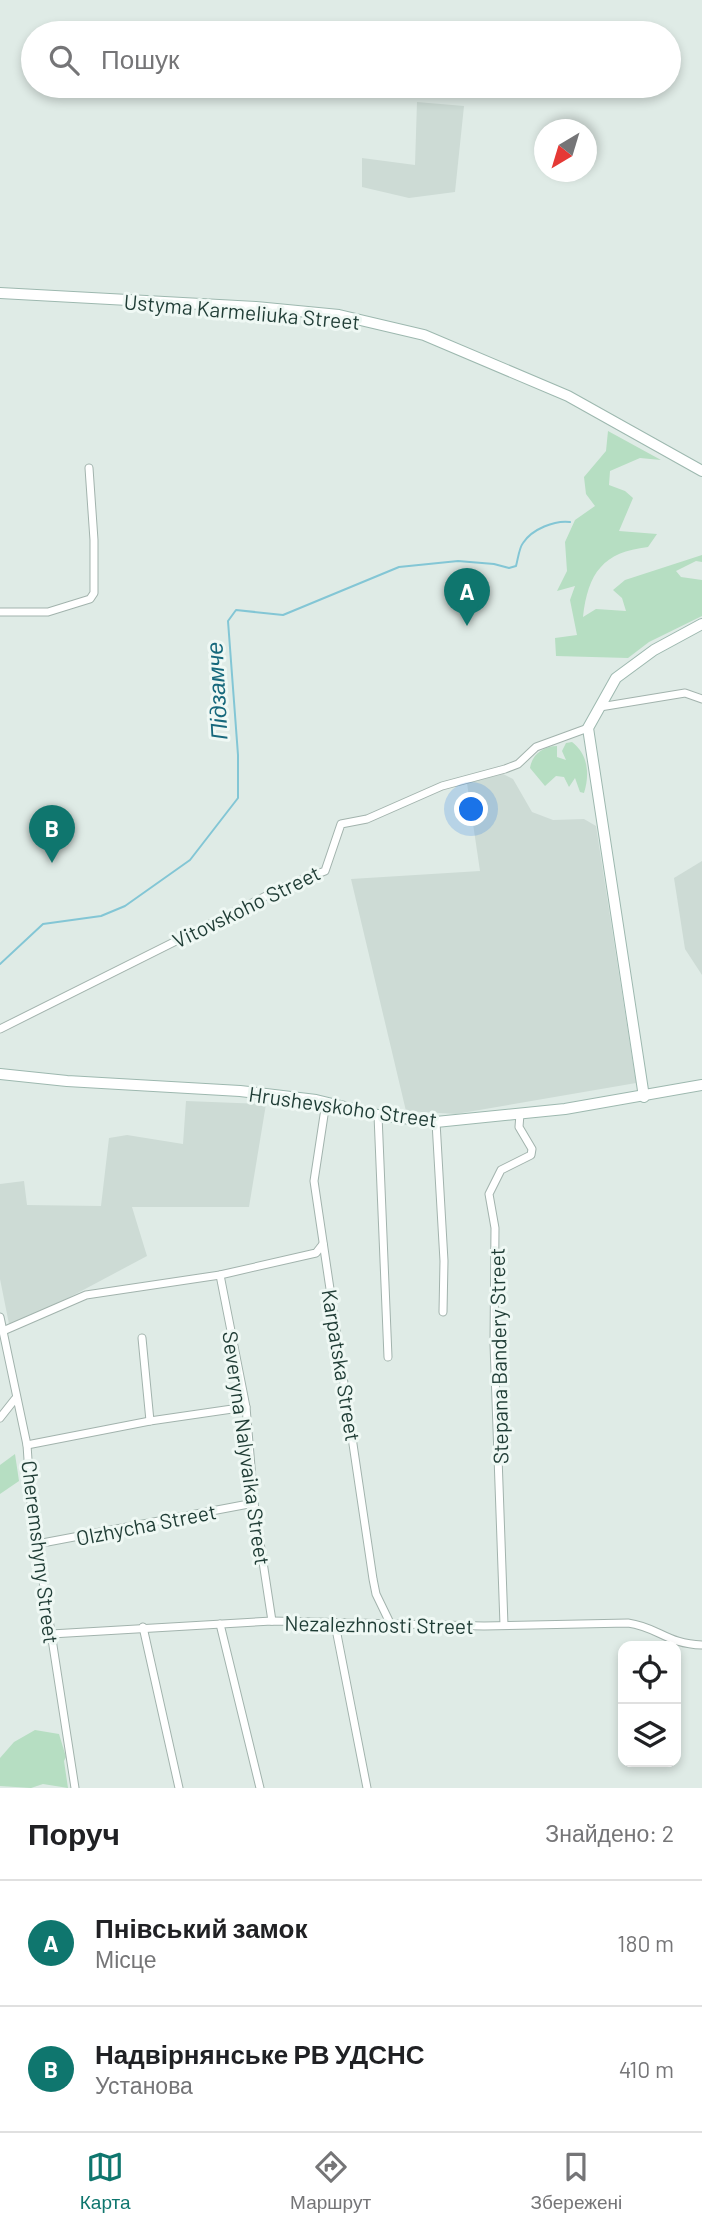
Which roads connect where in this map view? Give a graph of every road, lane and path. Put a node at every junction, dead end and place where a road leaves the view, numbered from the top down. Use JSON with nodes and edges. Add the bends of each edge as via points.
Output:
{"nodes":[{"id":1,"x":0,"y":293,"type":"edge"},
{"id":2,"x":89,"y":468,"type":"dead end"},
{"id":3,"x":702,"y":471,"type":"edge"},
{"id":4,"x":0,"y":612,"type":"edge"},
{"id":5,"x":702,"y":624,"type":"edge"},
{"id":6,"x":702,"y":699,"type":"edge"},
{"id":7,"x":599,"y":708,"type":"junction"},
{"id":8,"x":587,"y":728,"type":"junction"},
{"id":9,"x":0,"y":1028,"type":"edge"},
{"id":10,"x":0,"y":1074,"type":"edge"},
{"id":11,"x":702,"y":1084,"type":"edge"},
{"id":12,"x":644,"y":1097,"type":"junction"},
{"id":13,"x":326,"y":1102,"type":"junction"},
{"id":14,"x":520,"y":1114,"type":"junction"},
{"id":15,"x":378,"y":1115,"type":"junction"},
{"id":16,"x":436,"y":1122,"type":"junction"},
{"id":17,"x":323,"y":1244,"type":"junction"},
{"id":18,"x":220,"y":1275,"type":"junction"},
{"id":19,"x":443,"y":1312,"type":"dead end"},
{"id":20,"x":0,"y":1317,"type":"edge"},
{"id":21,"x":3,"y":1331,"type":"junction"},
{"id":22,"x":142,"y":1338,"type":"dead end"},
{"id":23,"x":388,"y":1357,"type":"dead end"},
{"id":24,"x":15,"y":1399,"type":"junction"},
{"id":25,"x":246,"y":1407,"type":"junction"},
{"id":26,"x":0,"y":1418,"type":"edge"},
{"id":27,"x":150,"y":1421,"type":"junction"},
{"id":28,"x":27,"y":1445,"type":"junction"},
{"id":29,"x":254,"y":1503,"type":"junction"},
{"id":30,"x":37,"y":1544,"type":"junction"},
{"id":31,"x":272,"y":1621,"type":"junction"},
{"id":32,"x":335,"y":1624,"type":"junction"},
{"id":33,"x":220,"y":1625,"type":"junction"},
{"id":34,"x":504,"y":1625,"type":"junction"},
{"id":35,"x":391,"y":1626,"type":"junction"},
{"id":36,"x":143,"y":1627,"type":"junction"},
{"id":37,"x":51,"y":1634,"type":"junction"},
{"id":38,"x":702,"y":1645,"type":"edge"},
{"id":39,"x":75,"y":1788,"type":"edge"},
{"id":40,"x":179,"y":1788,"type":"edge"},
{"id":41,"x":260,"y":1788,"type":"edge"},
{"id":42,"x":367,"y":1788,"type":"edge"}],
"edges":[{"from":1,"to":3,"type":"street","name":"Ustyma Karmeliuka Street","via":[[339,315],[424,335],[568,396]]},
{"from":2,"to":4,"type":"street","via":[[94,540],[90,599],[48,612]]},
{"from":5,"to":7,"type":"street","via":[[654,650],[616,678]]},
{"from":6,"to":7,"type":"street","via":[[685,694]]},
{"from":7,"to":8,"type":"street"},
{"from":8,"to":9,"type":"street","name":"Vitovskoho Street","via":[[536,747],[509,768],[442,786],[367,819],[341,824],[325,871]]},
{"from":8,"to":12,"type":"street"},
{"from":10,"to":13,"type":"street","name":"Hrushevskoho Street","via":[[240,1091]]},
{"from":11,"to":12,"type":"street","name":"Hrushevskoho Street"},
{"from":12,"to":14,"type":"street","name":"Hrushevskoho Street"},
{"from":13,"to":15,"type":"street","name":"Hrushevskoho Street"},
{"from":13,"to":17,"type":"street","name":"Karpatska Street","via":[[314,1181]]},
{"from":14,"to":16,"type":"street","name":"Hrushevskoho Street"},
{"from":14,"to":34,"type":"street","name":"Stepana Bandery Street","via":[[519,1127],[531,1155],[501,1170],[489,1194],[488,1208],[495,1228],[494,1344]]},
{"from":15,"to":16,"type":"street","name":"Hrushevskoho Street"},
{"from":15,"to":23,"type":"street"},
{"from":16,"to":19,"type":"street"},
{"from":17,"to":18,"type":"street","via":[[316,1253]]},
{"from":17,"to":35,"type":"street","name":"Karpatska Street","via":[[373,1579]]},
{"from":18,"to":21,"type":"street","via":[[86,1295]]},
{"from":18,"to":25,"type":"street","name":"Severyna Nalyvaika Street"},
{"from":20,"to":21,"type":"street","name":"Cheremshyny Street"},
{"from":21,"to":24,"type":"street","name":"Cheremshyny Street"},
{"from":22,"to":27,"type":"street"},
{"from":24,"to":26,"type":"street"},
{"from":24,"to":28,"type":"street","name":"Cheremshyny Street"},
{"from":25,"to":27,"type":"street"},
{"from":25,"to":29,"type":"street","name":"Severyna Nalyvaika Street"},
{"from":27,"to":28,"type":"street"},
{"from":28,"to":30,"type":"street","name":"Cheremshyny Street"},
{"from":29,"to":30,"type":"street","name":"Olzhycha Street"},
{"from":29,"to":31,"type":"street","name":"Severyna Nalyvaika Street"},
{"from":30,"to":37,"type":"street","name":"Cheremshyny Street"},
{"from":31,"to":32,"type":"street","name":"Nezalezhnosti Street"},
{"from":31,"to":33,"type":"street","name":"Nezalezhnosti Street"},
{"from":32,"to":35,"type":"street","name":"Nezalezhnosti Street"},
{"from":32,"to":42,"type":"street"},
{"from":33,"to":36,"type":"street","name":"Nezalezhnosti Street"},
{"from":33,"to":41,"type":"street"},
{"from":34,"to":35,"type":"street","name":"Nezalezhnosti Street"},
{"from":34,"to":38,"type":"street","name":"Nezalezhnosti Street","via":[[628,1623],[672,1642]]},
{"from":36,"to":37,"type":"street","name":"Nezalezhnosti Street"},
{"from":36,"to":40,"type":"street"},
{"from":37,"to":39,"type":"street","name":"Cheremshyny Street"}]}
